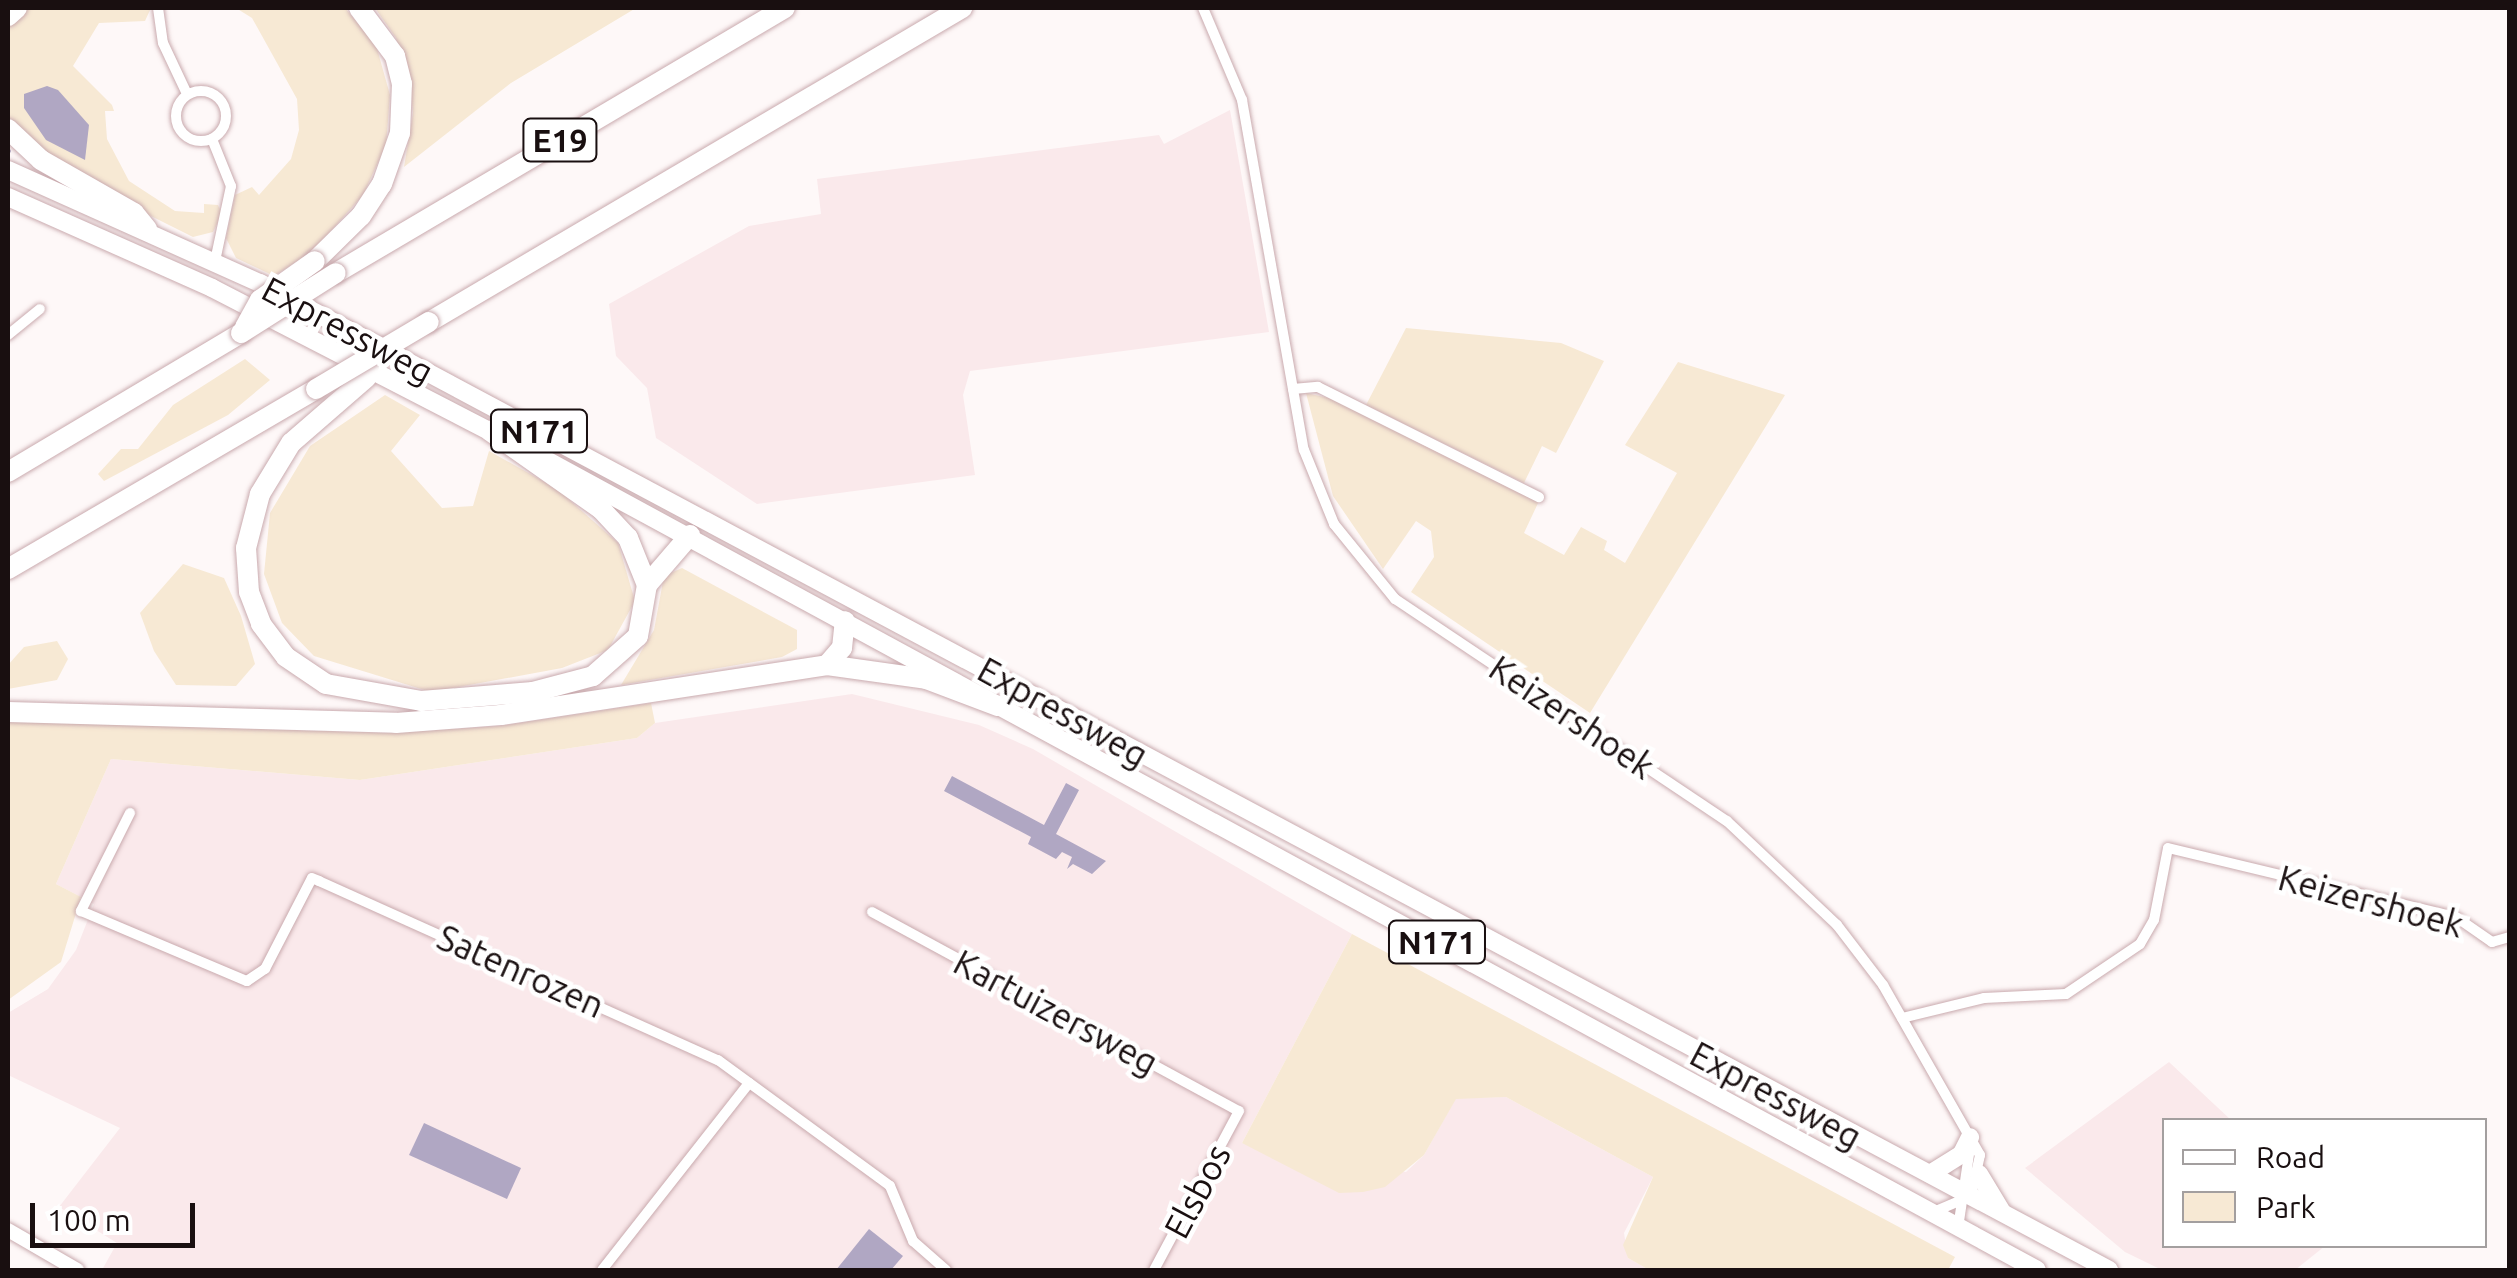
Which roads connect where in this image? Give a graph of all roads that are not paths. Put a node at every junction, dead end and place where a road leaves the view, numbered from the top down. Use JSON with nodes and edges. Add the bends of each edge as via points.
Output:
{"nodes":[{"id":1,"x":18,"y":8,"type":"edge"},
{"id":2,"x":158,"y":8,"type":"edge"},
{"id":3,"x":360,"y":8,"type":"edge"},
{"id":4,"x":784,"y":8,"type":"edge"},
{"id":5,"x":962,"y":8,"type":"edge"},
{"id":6,"x":1203,"y":8,"type":"edge"},
{"id":7,"x":8,"y":16,"type":"edge"},
{"id":8,"x":187,"y":94,"type":"junction"},
{"id":9,"x":8,"y":128,"type":"edge"},
{"id":10,"x":212,"y":139,"type":"junction"},
{"id":11,"x":8,"y":170,"type":"edge"},
{"id":12,"x":8,"y":197,"type":"edge"},
{"id":13,"x":147,"y":228,"type":"junction"},
{"id":14,"x":216,"y":261,"type":"junction"},
{"id":15,"x":212,"y":288,"type":"junction"},
{"id":16,"x":40,"y":309,"type":"dead end"},
{"id":17,"x":241,"y":334,"type":"junction"},
{"id":18,"x":8,"y":335,"type":"edge"},
{"id":19,"x":378,"y":352,"type":"junction"},
{"id":20,"x":1293,"y":389,"type":"junction"},
{"id":21,"x":490,"y":431,"type":"junction"},
{"id":22,"x":8,"y":472,"type":"edge"},
{"id":23,"x":1539,"y":497,"type":"dead end"},
{"id":24,"x":716,"y":525,"type":"junction"},
{"id":25,"x":690,"y":536,"type":"junction"},
{"id":26,"x":8,"y":570,"type":"edge"},
{"id":27,"x":647,"y":586,"type":"junction"},
{"id":28,"x":834,"y":586,"type":"junction"},
{"id":29,"x":845,"y":620,"type":"junction"},
{"id":30,"x":826,"y":665,"type":"junction"},
{"id":31,"x":998,"y":706,"type":"junction"},
{"id":32,"x":8,"y":712,"type":"edge"},
{"id":33,"x":130,"y":813,"type":"dead end"},
{"id":34,"x":872,"y":912,"type":"dead end"},
{"id":35,"x":2510,"y":937,"type":"edge"},
{"id":36,"x":1902,"y":1018,"type":"junction"},
{"id":37,"x":749,"y":1083,"type":"junction"},
{"id":38,"x":1239,"y":1111,"type":"joint"},
{"id":39,"x":1970,"y":1137,"type":"junction"},
{"id":40,"x":1930,"y":1174,"type":"junction"},
{"id":41,"x":1980,"y":1174,"type":"junction"},
{"id":42,"x":1962,"y":1196,"type":"junction"},
{"id":43,"x":2002,"y":1212,"type":"junction"},
{"id":44,"x":1930,"y":1213,"type":"junction"},
{"id":45,"x":1958,"y":1228,"type":"junction"},
{"id":46,"x":8,"y":1230,"type":"edge"},
{"id":47,"x":2092,"y":1267,"type":"edge"},
{"id":48,"x":78,"y":1270,"type":"edge"},
{"id":49,"x":602,"y":1270,"type":"edge"},
{"id":50,"x":946,"y":1270,"type":"edge"},
{"id":51,"x":1154,"y":1270,"type":"edge"},
{"id":52,"x":2035,"y":1270,"type":"edge"}],
"edges":[{"from":1,"to":7,"type":"highway"},
{"from":2,"to":8,"type":"street","via":[[163,43]]},
{"from":3,"to":17,"type":"highway","bridge":true,"via":[[395,56],[402,84],[400,133],[382,184],[315,261],[260,300]]},
{"from":4,"to":17,"type":"highway","number":"E19","bridge":true},
{"from":5,"to":19,"type":"highway","number":"E19","bridge":true},
{"from":6,"to":20,"type":"street","name":"Keizershoek","via":[[1242,100]]},
{"from":8,"to":10,"type":"street","via":[[176,112],[178,129],[198,142]]},
{"from":8,"to":10,"type":"street","via":[[209,92],[223,103],[224,126]]},
{"from":9,"to":13,"type":"highway","via":[[41,160],[134,212]]},
{"from":10,"to":14,"type":"street","via":[[230,186]]},
{"from":11,"to":13,"type":"highway","name":"Expressweg","number":"N171"},
{"from":12,"to":15,"type":"highway","name":"Expressweg","number":"N171"},
{"from":13,"to":14,"type":"highway","name":"Expressweg","number":"N171"},
{"from":14,"to":15,"type":"highway"},
{"from":14,"to":24,"type":"highway","name":"Expressweg","number":"N171"},
{"from":15,"to":21,"type":"highway","name":"Expressweg","number":"N171"},
{"from":16,"to":18,"type":"street"},
{"from":17,"to":22,"type":"highway","number":"E19"},
{"from":19,"to":26,"type":"highway","number":"E19","bridge":true},
{"from":19,"to":27,"type":"highway","via":[[366,378],[336,399],[276,465],[260,494],[246,548],[249,592],[260,624],[305,672],[352,693],[421,701],[574,684],[628,650],[643,622]]},
{"from":20,"to":23,"type":"street","via":[[1318,387]]},
{"from":20,"to":36,"type":"street","name":"Keizershoek","via":[[1311,476],[1370,575],[1750,840],[1838,925]]},
{"from":21,"to":25,"type":"highway","name":"Expressweg","number":"N171"},
{"from":21,"to":27,"type":"highway","via":[[601,509],[628,538]]},
{"from":24,"to":25,"type":"highway"},
{"from":24,"to":28,"type":"highway","name":"Expressweg","number":"N171"},
{"from":25,"to":27,"type":"highway"},
{"from":25,"to":29,"type":"highway","name":"Expressweg","number":"N171"},
{"from":28,"to":29,"type":"highway"},
{"from":28,"to":40,"type":"highway","name":"Expressweg","number":"N171","via":[[1812,1117]]},
{"from":29,"to":30,"type":"highway","via":[[842,648]]},
{"from":29,"to":31,"type":"highway","name":"Expressweg","number":"N171"},
{"from":30,"to":31,"type":"highway","via":[[926,679]]},
{"from":30,"to":32,"type":"highway","via":[[538,710],[396,723]]},
{"from":31,"to":44,"type":"highway","name":"Expressweg","number":"N171"},
{"from":33,"to":37,"type":"street","name":"Satenrozen","via":[[81,911],[248,981],[266,969],[312,878],[712,1056]]},
{"from":34,"to":38,"type":"street","name":"Kartuizersweg"},
{"from":35,"to":36,"type":"street","name":"Keizershoek","via":[[2492,942],[2456,916],[2168,848],[2154,920],[2140,944],[2066,994],[1984,998]]},
{"from":36,"to":39,"type":"street","name":"Keizershoek"},
{"from":37,"to":49,"type":"street"},
{"from":37,"to":50,"type":"street","name":"Satenrozen","via":[[890,1186],[912,1241]]},
{"from":38,"to":51,"type":"street","name":"Elsbos"},
{"from":39,"to":40,"type":"highway","via":[[1952,1164]]},
{"from":39,"to":41,"type":"street","name":"Keizershoek"},
{"from":39,"to":42,"type":"street"},
{"from":40,"to":42,"type":"highway","name":"Expressweg","number":"N171"},
{"from":41,"to":42,"type":"street"},
{"from":41,"to":43,"type":"highway"},
{"from":42,"to":43,"type":"highway","name":"Expressweg","number":"N171"},
{"from":42,"to":44,"type":"street"},
{"from":42,"to":45,"type":"street"},
{"from":43,"to":47,"type":"highway","name":"Expressweg","number":"N171"},
{"from":44,"to":45,"type":"highway","name":"Expressweg","number":"N171"},
{"from":45,"to":52,"type":"highway","name":"Expressweg","number":"N171"},
{"from":46,"to":48,"type":"street"}]}
